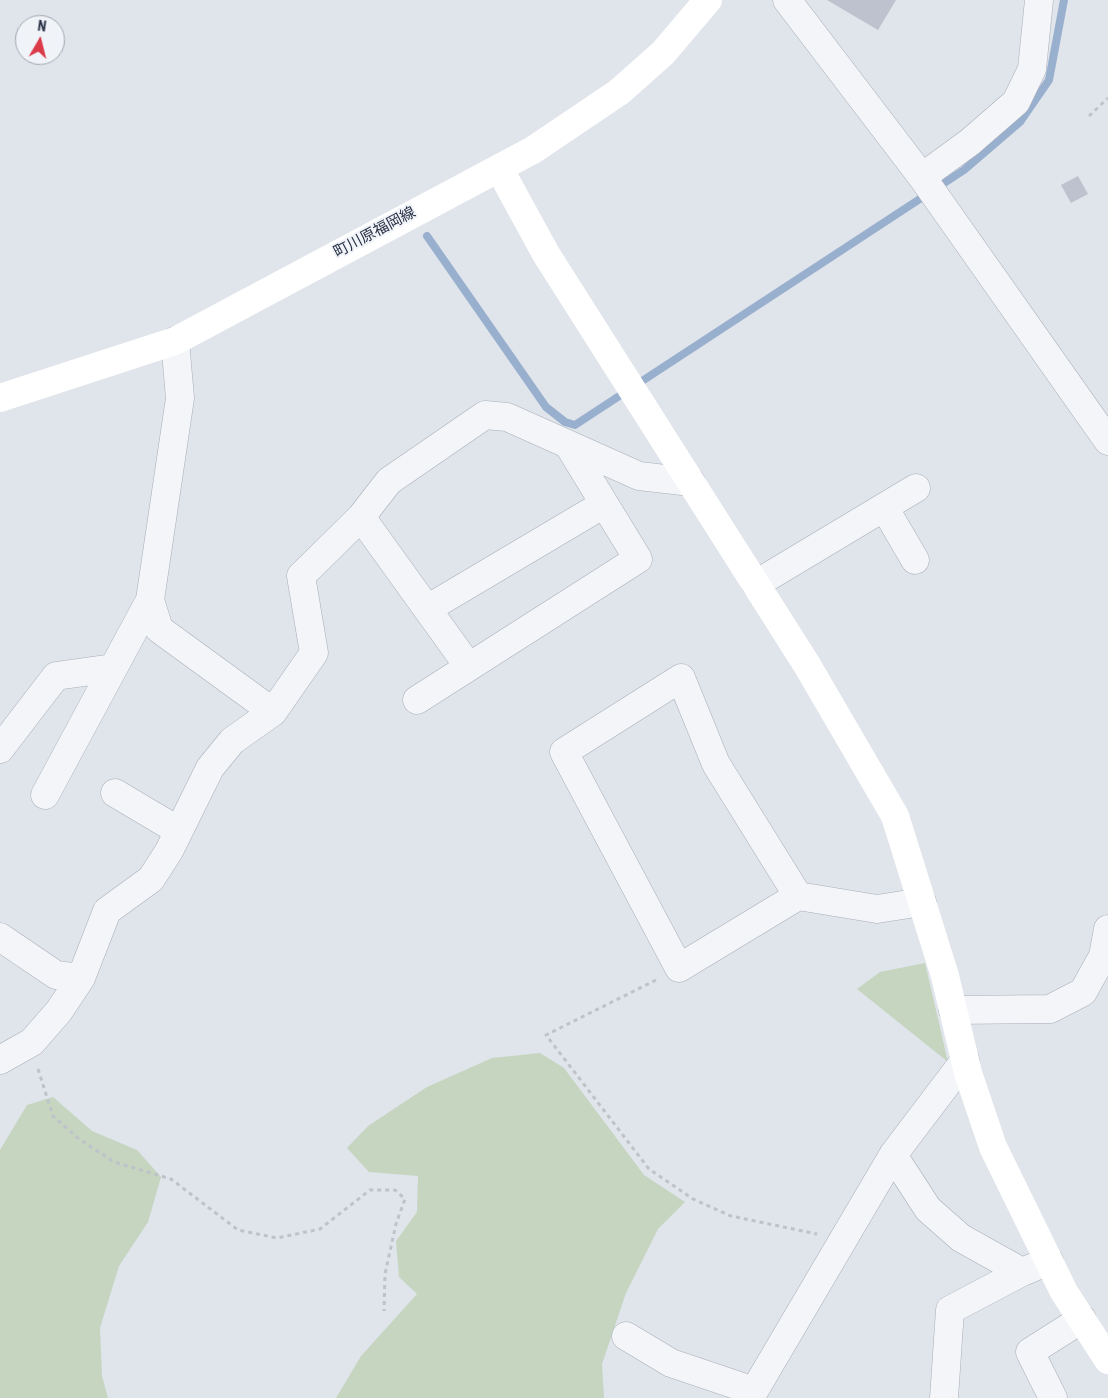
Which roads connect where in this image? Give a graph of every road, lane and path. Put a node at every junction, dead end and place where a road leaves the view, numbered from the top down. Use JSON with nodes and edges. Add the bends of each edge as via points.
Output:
{"nodes":[{"id":1,"x":708,"y":0,"type":"edge"},
{"id":2,"x":787,"y":0,"type":"edge"},
{"id":3,"x":1039,"y":0,"type":"edge"},
{"id":4,"x":1108,"y":98,"type":"edge"},
{"id":5,"x":1089,"y":116,"type":"dead end"},
{"id":6,"x":499,"y":168,"type":"junction"},
{"id":7,"x":922,"y":177,"type":"junction"},
{"id":8,"x":175,"y":341,"type":"junction"},
{"id":9,"x":0,"y":398,"type":"edge"},
{"id":10,"x":1108,"y":441,"type":"edge"},
{"id":11,"x":568,"y":446,"type":"junction"},
{"id":12,"x":691,"y":482,"type":"junction"},
{"id":13,"x":916,"y":488,"type":"dead end"},
{"id":14,"x":604,"y":504,"type":"junction"},
{"id":15,"x":884,"y":507,"type":"junction"},
{"id":16,"x":360,"y":517,"type":"junction"},
{"id":17,"x":915,"y":560,"type":"dead end"},
{"id":18,"x":756,"y":584,"type":"junction"},
{"id":19,"x":150,"y":600,"type":"junction"},
{"id":20,"x":427,"y":609,"type":"junction"},
{"id":21,"x":469,"y":667,"type":"junction"},
{"id":22,"x":113,"y":668,"type":"junction"},
{"id":23,"x":417,"y":700,"type":"dead end"},
{"id":24,"x":273,"y":712,"type":"junction"},
{"id":25,"x":0,"y":749,"type":"edge"},
{"id":26,"x":115,"y":793,"type":"dead end"},
{"id":27,"x":45,"y":795,"type":"dead end"},
{"id":28,"x":179,"y":831,"type":"junction"},
{"id":29,"x":798,"y":896,"type":"junction"},
{"id":30,"x":922,"y":902,"type":"junction"},
{"id":31,"x":1108,"y":928,"type":"edge"},
{"id":32,"x":0,"y":938,"type":"edge"},
{"id":33,"x":679,"y":968,"type":"junction"},
{"id":34,"x":81,"y":978,"type":"junction"},
{"id":35,"x":953,"y":1010,"type":"junction"},
{"id":36,"x":32,"y":1042,"type":"junction"},
{"id":37,"x":0,"y":1060,"type":"edge"},
{"id":38,"x":965,"y":1060,"type":"junction"},
{"id":39,"x":893,"y":1155,"type":"junction"},
{"id":40,"x":842,"y":1239,"type":"junction"},
{"id":41,"x":1049,"y":1261,"type":"junction"},
{"id":42,"x":1022,"y":1272,"type":"junction"},
{"id":43,"x":384,"y":1311,"type":"dead end"},
{"id":44,"x":1082,"y":1320,"type":"junction"},
{"id":45,"x":626,"y":1336,"type":"dead end"},
{"id":46,"x":1108,"y":1360,"type":"edge"},
{"id":47,"x":752,"y":1394,"type":"edge"},
{"id":48,"x":944,"y":1398,"type":"edge"},
{"id":49,"x":1053,"y":1398,"type":"edge"}],
"edges":[{"from":1,"to":6,"type":"street","name":"町川原福岡線","via":[[663,53],[619,92],[533,150]]},
{"from":2,"to":7,"type":"street"},
{"from":3,"to":7,"type":"street","via":[[1032,69],[1016,102],[970,142]]},
{"from":4,"to":5,"type":"path"},
{"from":6,"to":8,"type":"street","name":"町川原福岡線"},
{"from":6,"to":12,"type":"street","via":[[546,254]]},
{"from":7,"to":10,"type":"street"},
{"from":8,"to":9,"type":"street","name":"町川原福岡線"},
{"from":8,"to":19,"type":"street","via":[[180,398]]},
{"from":11,"to":12,"type":"street","via":[[639,476]]},
{"from":11,"to":14,"type":"street"},
{"from":11,"to":16,"type":"street","via":[[507,417],[485,415],[388,481]]},
{"from":12,"to":18,"type":"street"},
{"from":13,"to":15,"type":"street"},
{"from":14,"to":20,"type":"street"},
{"from":14,"to":21,"type":"street","via":[[638,559]]},
{"from":15,"to":17,"type":"street"},
{"from":15,"to":18,"type":"street"},
{"from":16,"to":20,"type":"street"},
{"from":16,"to":24,"type":"street","via":[[301,576],[314,653]]},
{"from":18,"to":30,"type":"street","via":[[896,816]]},
{"from":19,"to":22,"type":"street"},
{"from":19,"to":24,"type":"street","via":[[159,629]]},
{"from":20,"to":21,"type":"street"},
{"from":21,"to":23,"type":"street"},
{"from":22,"to":25,"type":"street","via":[[56,676]]},
{"from":22,"to":27,"type":"street"},
{"from":24,"to":28,"type":"street","via":[[232,742],[210,768]]},
{"from":26,"to":28,"type":"street"},
{"from":28,"to":34,"type":"street","via":[[151,879],[107,911]]},
{"from":29,"to":30,"type":"street","via":[[877,910]]},
{"from":29,"to":33,"type":"street"},
{"from":29,"to":33,"type":"street","via":[[716,764],[681,678],[564,752]]},
{"from":30,"to":35,"type":"street"},
{"from":31,"to":35,"type":"street","via":[[1103,956],[1083,992],[1050,1008]]},
{"from":32,"to":34,"type":"street","via":[[56,975]]},
{"from":33,"to":40,"type":"path","via":[[546,1035],[649,1170],[693,1199],[731,1216]]},
{"from":34,"to":36,"type":"street","via":[[59,1011]]},
{"from":35,"to":38,"type":"street"},
{"from":36,"to":37,"type":"street"},
{"from":36,"to":43,"type":"path","via":[[53,1116],[79,1139],[114,1162],[171,1179],[238,1230],[277,1238],[320,1230],[370,1190],[395,1190],[404,1199],[385,1274]]},
{"from":38,"to":39,"type":"street"},
{"from":38,"to":41,"type":"street","via":[[993,1147]]},
{"from":39,"to":40,"type":"street"},
{"from":39,"to":42,"type":"street","via":[[928,1209],[961,1238]]},
{"from":40,"to":47,"type":"street"},
{"from":41,"to":42,"type":"street"},
{"from":41,"to":44,"type":"street"},
{"from":42,"to":48,"type":"street","via":[[950,1310]]},
{"from":44,"to":46,"type":"street"},
{"from":44,"to":49,"type":"street","via":[[1030,1352]]},
{"from":45,"to":47,"type":"street","via":[[671,1363]]}]}
